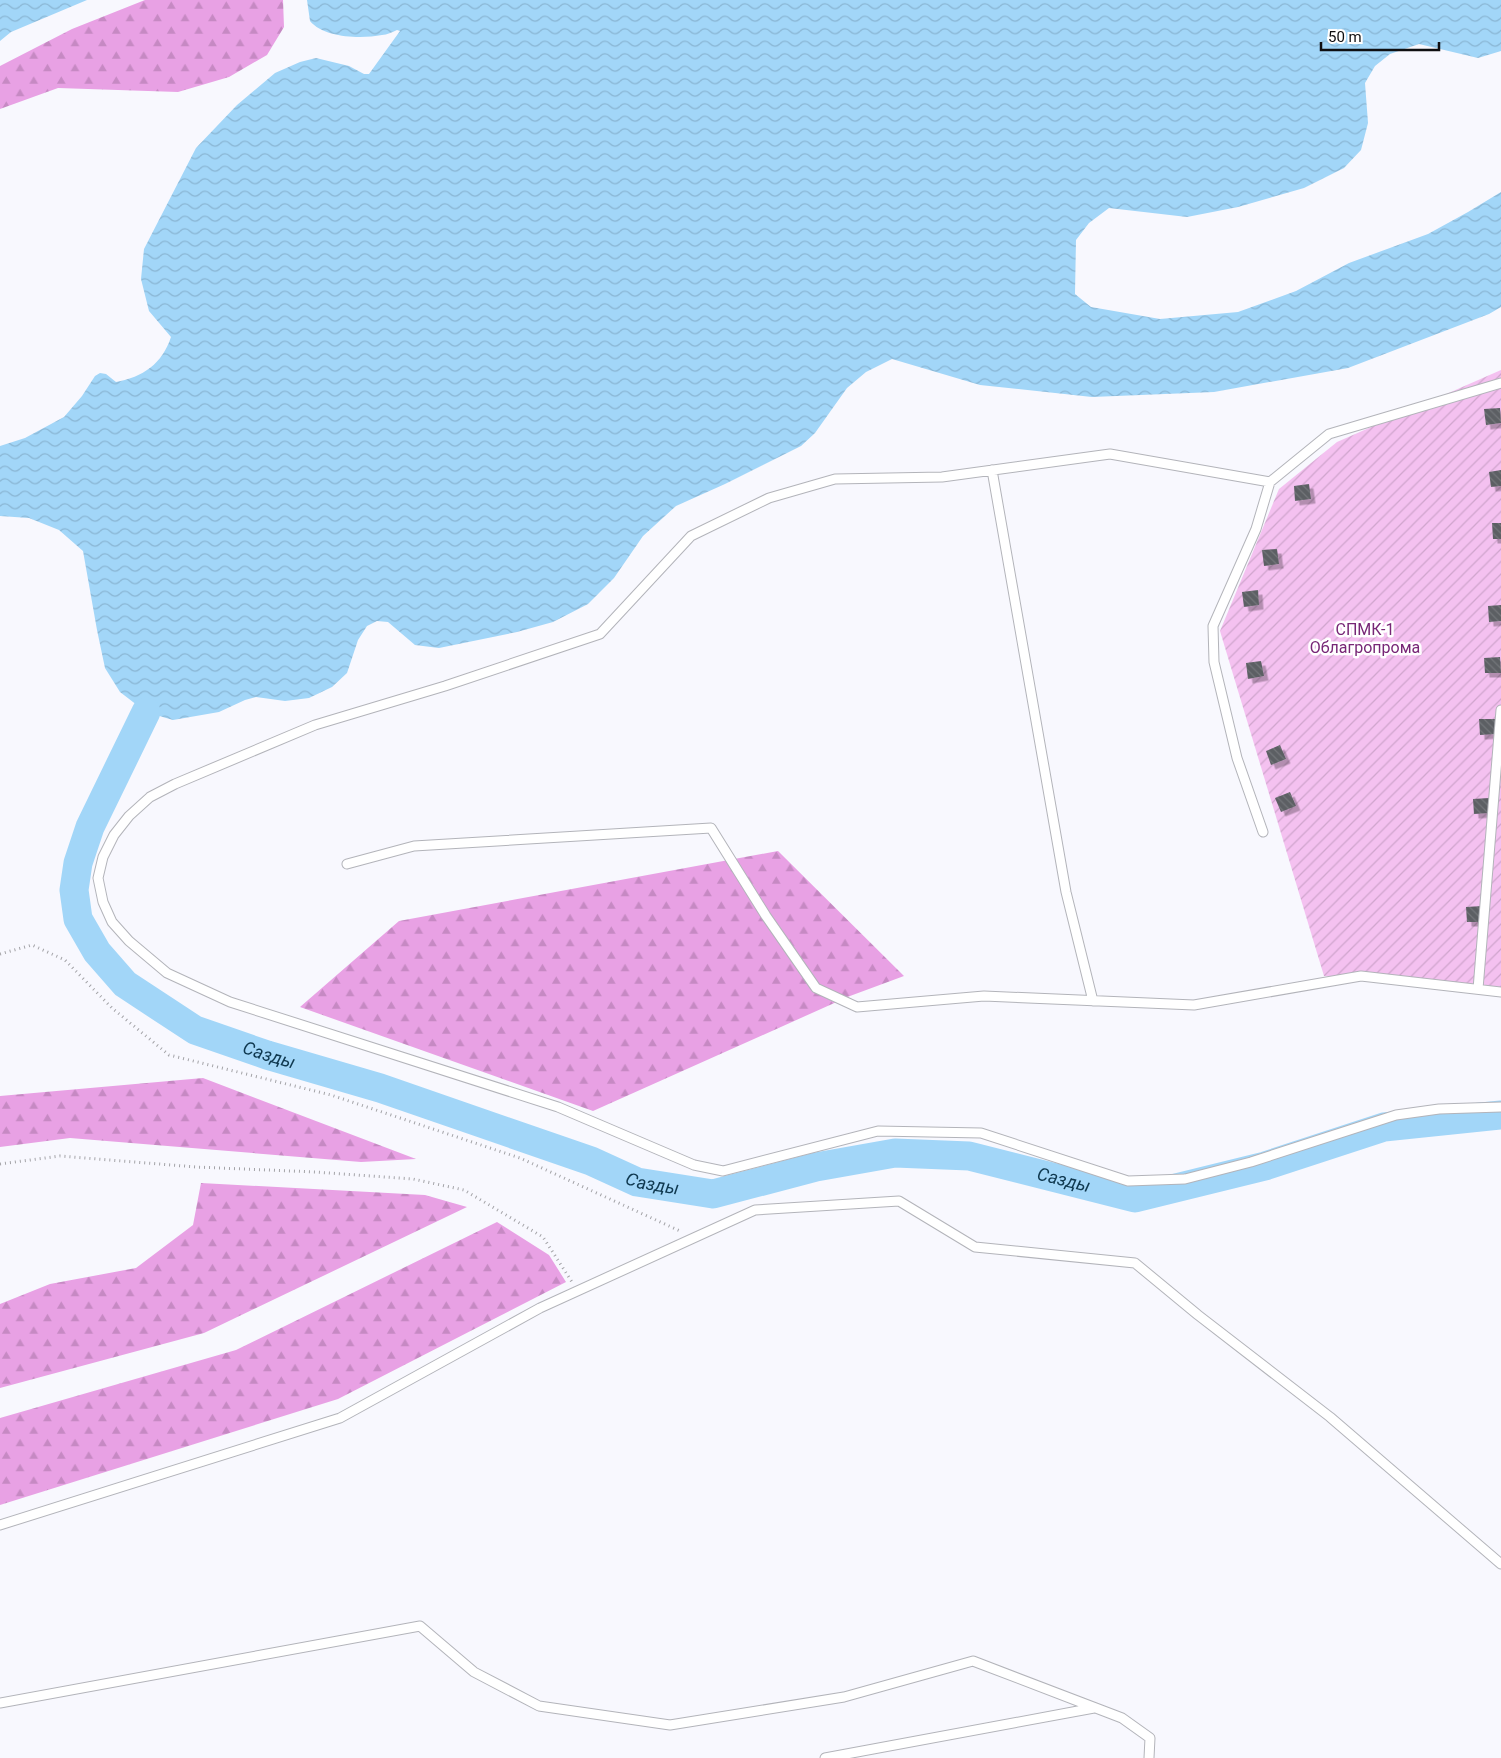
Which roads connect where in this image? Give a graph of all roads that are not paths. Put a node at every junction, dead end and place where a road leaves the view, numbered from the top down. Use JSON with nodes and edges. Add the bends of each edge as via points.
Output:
{"nodes":[{"id":1,"x":1501,"y":383,"type":"edge"},
{"id":2,"x":1501,"y":388,"type":"edge"},
{"id":3,"x":992,"y":470,"type":"junction"},
{"id":4,"x":1270,"y":482,"type":"junction"},
{"id":5,"x":1501,"y":710,"type":"edge"},
{"id":6,"x":1263,"y":832,"type":"dead end"},
{"id":7,"x":347,"y":864,"type":"dead end"},
{"id":8,"x":1478,"y":989,"type":"junction"},
{"id":9,"x":1501,"y":992,"type":"edge"},
{"id":10,"x":1093,"y":1001,"type":"junction"},
{"id":11,"x":1501,"y":1107,"type":"edge"},
{"id":12,"x":0,"y":1525,"type":"edge"},
{"id":13,"x":1501,"y":1564,"type":"edge"},
{"id":14,"x":0,"y":1703,"type":"edge"},
{"id":15,"x":1094,"y":1708,"type":"junction"},
{"id":16,"x":825,"y":1758,"type":"edge"},
{"id":17,"x":1148,"y":1758,"type":"edge"}],
"edges":[{"from":1,"to":2,"type":"lane"},
{"from":1,"to":4,"type":"lane","via":[[1329,434]]},
{"from":3,"to":4,"type":"lane","via":[[1110,454]]},
{"from":3,"to":10,"type":"lane","via":[[1066,892]]},
{"from":3,"to":11,"type":"lane","via":[[942,477],[835,478],[769,498],[691,536],[600,634],[315,725],[175,784],[150,797],[129,816],[103,857],[98,878],[103,902],[112,922],[167,973],[230,1002],[558,1107],[694,1165],[724,1171],[887,1131],[981,1133],[1128,1181],[1185,1179],[1251,1162],[1396,1115],[1439,1109]]},
{"from":4,"to":6,"type":"lane","via":[[1256,529],[1213,626],[1214,662],[1237,758]]},
{"from":5,"to":8,"type":"lane"},
{"from":7,"to":10,"type":"lane","via":[[414,846],[710,828],[816,988],[857,1007],[984,996]]},
{"from":8,"to":9,"type":"lane"},
{"from":8,"to":10,"type":"lane","via":[[1361,976],[1194,1005]]},
{"from":12,"to":13,"type":"lane","via":[[340,1418],[540,1308],[756,1210],[899,1202],[975,1247],[1135,1263],[1330,1416]]},
{"from":14,"to":15,"type":"lane","via":[[420,1626],[474,1672],[539,1706],[670,1726],[844,1697],[973,1661]]},
{"from":15,"to":16,"type":"lane"},
{"from":15,"to":17,"type":"lane","via":[[1122,1718],[1150,1738]]}]}
